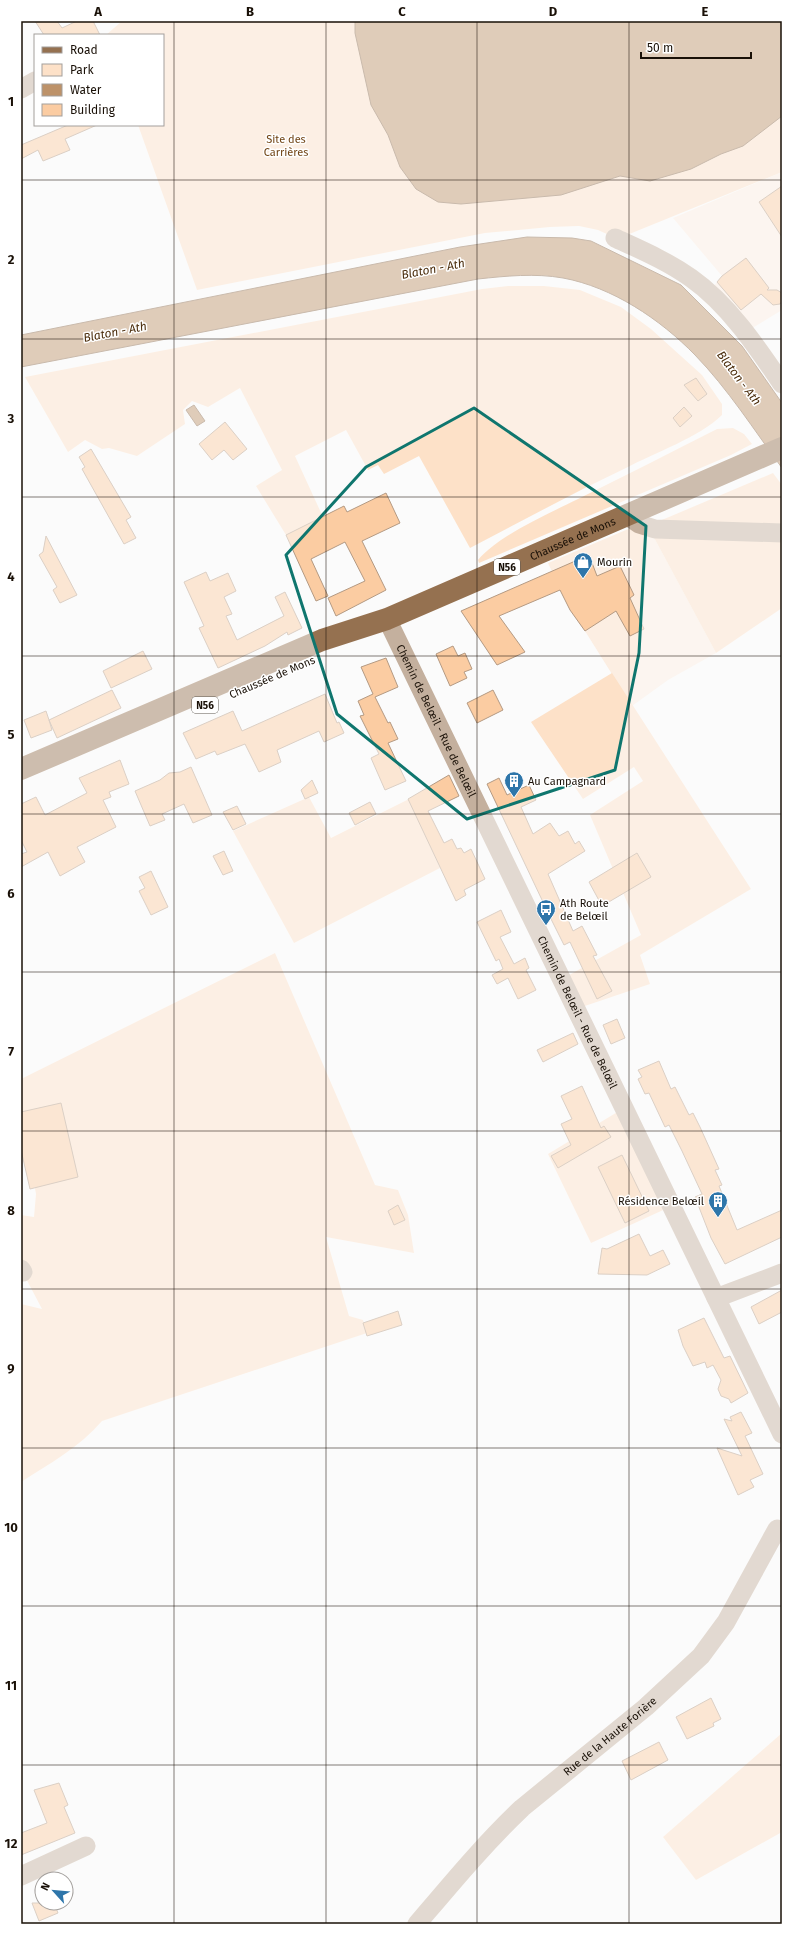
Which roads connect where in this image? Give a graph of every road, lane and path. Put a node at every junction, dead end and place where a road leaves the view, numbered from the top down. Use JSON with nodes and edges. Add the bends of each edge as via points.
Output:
{"nodes":[{"id":1,"x":34,"y":82,"type":"edge"},
{"id":2,"x":21,"y":89,"type":"edge"},
{"id":3,"x":615,"y":238,"type":"dead end"},
{"id":4,"x":782,"y":384,"type":"edge"},
{"id":5,"x":782,"y":448,"type":"edge"},
{"id":6,"x":626,"y":515,"type":"junction"},
{"id":7,"x":782,"y":533,"type":"edge"},
{"id":8,"x":387,"y":619,"type":"junction"},
{"id":9,"x":21,"y":769,"type":"edge"},
{"id":10,"x":21,"y":785,"type":"edge"},
{"id":11,"x":782,"y":1273,"type":"edge"},
{"id":12,"x":716,"y":1298,"type":"junction"},
{"id":13,"x":782,"y":1434,"type":"edge"},
{"id":14,"x":780,"y":1523,"type":"edge"},
{"id":15,"x":86,"y":1846,"type":"dead end"},
{"id":16,"x":21,"y":1876,"type":"edge"},
{"id":17,"x":417,"y":1924,"type":"edge"}],
"edges":[{"from":1,"to":2,"type":"street"},
{"from":3,"to":4,"type":"street","via":[[679,270],[700,285],[746,332]]},
{"from":5,"to":6,"type":"main road","name":"Chaussée de Mons","number":"N56"},
{"from":6,"to":7,"type":"street","name":"Chaussée de Mons","via":[[639,524],[656,529]]},
{"from":6,"to":8,"type":"main road","name":"Chaussée de Mons","number":"N56"},
{"from":8,"to":9,"type":"main road","name":"Chaussée de Mons","number":"N56","via":[[322,640]]},
{"from":8,"to":10,"type":"main road","name":"Chaussée de Mons","number":"N56","via":[[342,646]]},
{"from":8,"to":12,"type":"street","name":"Chemin de Belœil - Rue de Belœil"},
{"from":11,"to":12,"type":"street"},
{"from":12,"to":13,"type":"street","name":"Chemin de Belœil - Rue de Belœil"},
{"from":14,"to":17,"type":"street","name":"Rue de la Haute Forière","via":[[726,1622],[701,1656],[646,1707],[522,1808],[456,1877]]},
{"from":15,"to":16,"type":"street"}]}
